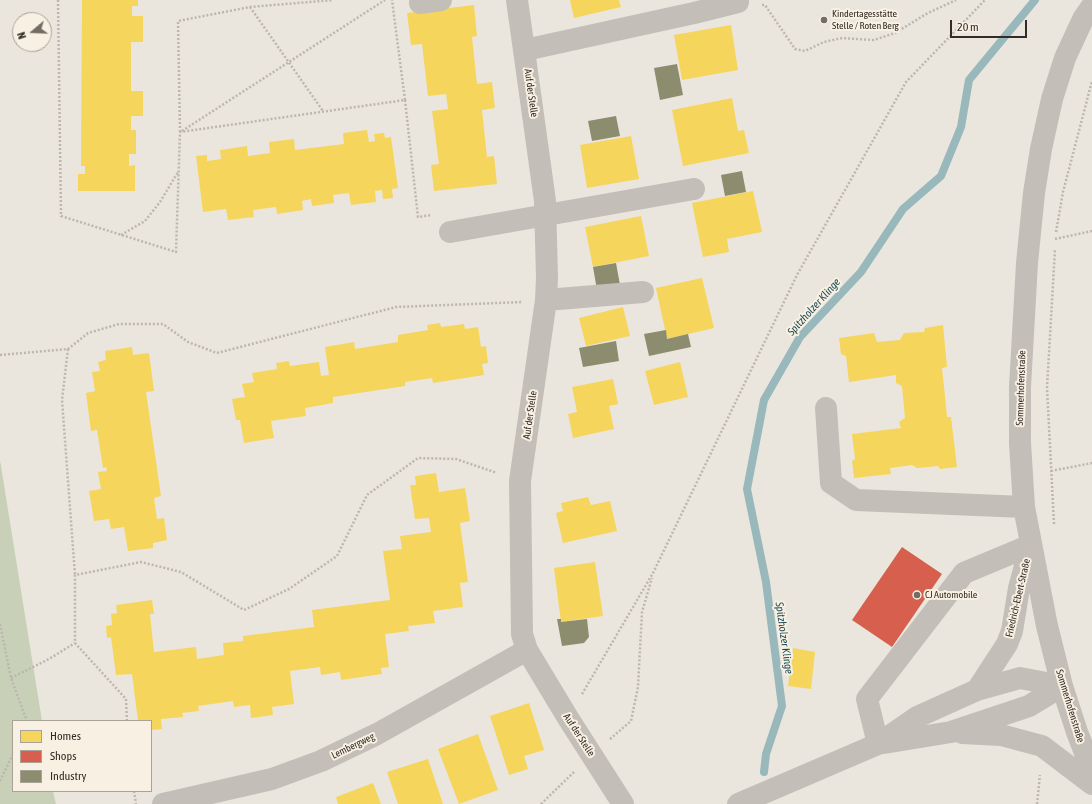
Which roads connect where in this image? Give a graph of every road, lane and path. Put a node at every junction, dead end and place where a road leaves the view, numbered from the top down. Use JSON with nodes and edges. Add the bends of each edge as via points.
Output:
{"nodes":[{"id":1,"x":58,"y":0,"type":"edge"},
{"id":2,"x":333,"y":0,"type":"edge"},
{"id":3,"x":384,"y":0,"type":"edge"},
{"id":4,"x":392,"y":0,"type":"edge"},
{"id":5,"x":441,"y":0,"type":"edge"},
{"id":6,"x":517,"y":0,"type":"edge"},
{"id":7,"x":956,"y":0,"type":"edge"},
{"id":8,"x":985,"y":0,"type":"edge"},
{"id":9,"x":738,"y":2,"type":"joint"},
{"id":10,"x":420,"y":3,"type":"dead end"},
{"id":11,"x":1092,"y":6,"type":"edge"},
{"id":12,"x":250,"y":7,"type":"junction"},
{"id":13,"x":694,"y":7,"type":"edge"},
{"id":14,"x":525,"y":50,"type":"junction"},
{"id":15,"x":288,"y":63,"type":"junction"},
{"id":16,"x":1092,"y":81,"type":"edge"},
{"id":17,"x":405,"y":100,"type":"junction"},
{"id":18,"x":323,"y":111,"type":"junction"},
{"id":19,"x":180,"y":132,"type":"junction"},
{"id":20,"x":178,"y":171,"type":"junction"},
{"id":21,"x":694,"y":189,"type":"dead end"},
{"id":22,"x":434,"y":215,"type":"dead end"},
{"id":23,"x":546,"y":215,"type":"junction"},
{"id":24,"x":1092,"y":231,"type":"edge"},
{"id":25,"x":450,"y":232,"type":"dead end"},
{"id":26,"x":120,"y":235,"type":"junction"},
{"id":27,"x":1055,"y":239,"type":"junction"},
{"id":28,"x":643,"y":292,"type":"dead end"},
{"id":29,"x":546,"y":300,"type":"junction"},
{"id":30,"x":68,"y":349,"type":"junction"},
{"id":31,"x":0,"y":355,"type":"edge"},
{"id":32,"x":826,"y":408,"type":"dead end"},
{"id":33,"x":1092,"y":463,"type":"edge"},
{"id":34,"x":1050,"y":470,"type":"junction"},
{"id":35,"x":520,"y":481,"type":"junction"},
{"id":36,"x":1024,"y":507,"type":"junction"},
{"id":37,"x":1054,"y":525,"type":"dead end"},
{"id":38,"x":1031,"y":545,"type":"junction"},
{"id":39,"x":653,"y":573,"type":"junction"},
{"id":40,"x":75,"y":575,"type":"junction"},
{"id":41,"x":0,"y":624,"type":"edge"},
{"id":42,"x":75,"y":644,"type":"junction"},
{"id":43,"x":527,"y":650,"type":"junction"},
{"id":44,"x":12,"y":678,"type":"junction"},
{"id":45,"x":1062,"y":686,"type":"junction"},
{"id":46,"x":977,"y":690,"type":"junction"},
{"id":47,"x":568,"y":718,"type":"junction"},
{"id":48,"x":27,"y":720,"type":"edge"},
{"id":49,"x":127,"y":720,"type":"edge"},
{"id":50,"x":951,"y":732,"type":"junction"},
{"id":51,"x":878,"y":744,"type":"junction"},
{"id":52,"x":592,"y":754,"type":"junction"},
{"id":53,"x":12,"y":756,"type":"edge"},
{"id":54,"x":1092,"y":771,"type":"edge"},
{"id":55,"x":0,"y":781,"type":"edge"},
{"id":56,"x":1092,"y":784,"type":"edge"},
{"id":57,"x":134,"y":792,"type":"edge"},
{"id":58,"x":136,"y":804,"type":"edge"},
{"id":59,"x":163,"y":804,"type":"edge"},
{"id":60,"x":541,"y":804,"type":"edge"},
{"id":61,"x":623,"y":804,"type":"edge"},
{"id":62,"x":738,"y":804,"type":"edge"}],
"edges":[{"from":1,"to":26,"type":"path","via":[[61,216]]},
{"from":2,"to":12,"type":"path"},
{"from":3,"to":15,"type":"path"},
{"from":4,"to":17,"type":"path"},
{"from":5,"to":10,"type":"street"},
{"from":6,"to":14,"type":"street","name":"Auf der Stelle"},
{"from":7,"to":9,"type":"path","via":[[895,33],[874,40],[842,38],[824,42],[805,51],[795,49],[765,5]]},
{"from":8,"to":39,"type":"path","via":[[906,82],[797,275]]},
{"from":9,"to":13,"type":"street"},
{"from":11,"to":36,"type":"street","name":"Sommerhofenstraße","via":[[1065,58],[1052,99],[1034,193],[1027,262],[1020,387]]},
{"from":12,"to":15,"type":"path"},
{"from":12,"to":19,"type":"path","via":[[178,21]]},
{"from":13,"to":14,"type":"street"},
{"from":14,"to":23,"type":"street","name":"Auf der Stelle"},
{"from":15,"to":18,"type":"path"},
{"from":15,"to":19,"type":"path"},
{"from":16,"to":27,"type":"path","via":[[1063,192]]},
{"from":17,"to":18,"type":"path"},
{"from":17,"to":22,"type":"path","via":[[418,217]]},
{"from":18,"to":19,"type":"path"},
{"from":19,"to":20,"type":"path"},
{"from":20,"to":26,"type":"path","via":[[160,202],[145,221]]},
{"from":20,"to":26,"type":"path","via":[[176,252]]},
{"from":21,"to":23,"type":"street"},
{"from":23,"to":25,"type":"street"},
{"from":23,"to":29,"type":"street","name":"Auf der Stelle"},
{"from":24,"to":27,"type":"path"},
{"from":27,"to":34,"type":"path","via":[[1047,388]]},
{"from":28,"to":29,"type":"street"},
{"from":29,"to":30,"type":"path","via":[[396,307],[217,354],[188,342],[163,324],[120,324],[88,333]]},
{"from":29,"to":35,"type":"street","name":"Auf der Stelle"},
{"from":30,"to":31,"type":"path"},
{"from":30,"to":40,"type":"path","via":[[62,400]]},
{"from":32,"to":36,"type":"street","via":[[831,483],[856,500]]},
{"from":33,"to":34,"type":"path"},
{"from":34,"to":37,"type":"path"},
{"from":35,"to":40,"type":"path","via":[[456,459],[418,458],[367,495],[337,556],[289,589],[244,610],[181,572],[141,562]]},
{"from":35,"to":43,"type":"street","name":"Auf der Stelle","via":[[522,634]]},
{"from":36,"to":38,"type":"street","name":"Sommerhofenstraße"},
{"from":38,"to":45,"type":"street","name":"Sommerhofenstraße"},
{"from":38,"to":46,"type":"street","name":"Friedrich-Ebert-Straße","via":[[1018,588],[1012,631],[1007,644]]},
{"from":38,"to":51,"type":"street","via":[[964,573],[867,699]]},
{"from":39,"to":47,"type":"path"},
{"from":39,"to":52,"type":"path","via":[[642,612],[638,687],[631,721]]},
{"from":40,"to":42,"type":"path"},
{"from":41,"to":44,"type":"path"},
{"from":42,"to":44,"type":"path"},
{"from":42,"to":49,"type":"path","via":[[126,699]]},
{"from":43,"to":47,"type":"street","name":"Auf der Stelle"},
{"from":43,"to":59,"type":"street","name":"Lembergweg","via":[[377,734],[321,761],[272,779]]},
{"from":44,"to":48,"type":"path"},
{"from":45,"to":46,"type":"street","via":[[1020,678]]},
{"from":45,"to":50,"type":"street","via":[[1029,706]]},
{"from":45,"to":54,"type":"street","name":"Sommerhofenstraße"},
{"from":46,"to":51,"type":"street","via":[[917,717]]},
{"from":47,"to":52,"type":"street","name":"Auf der Stelle"},
{"from":50,"to":51,"type":"street"},
{"from":50,"to":56,"type":"street","via":[[1001,736],[1042,746]]},
{"from":51,"to":62,"type":"street"},
{"from":52,"to":60,"type":"path"},
{"from":52,"to":61,"type":"street","name":"Auf der Stelle"},
{"from":53,"to":55,"type":"path"},
{"from":57,"to":58,"type":"path"}]}
